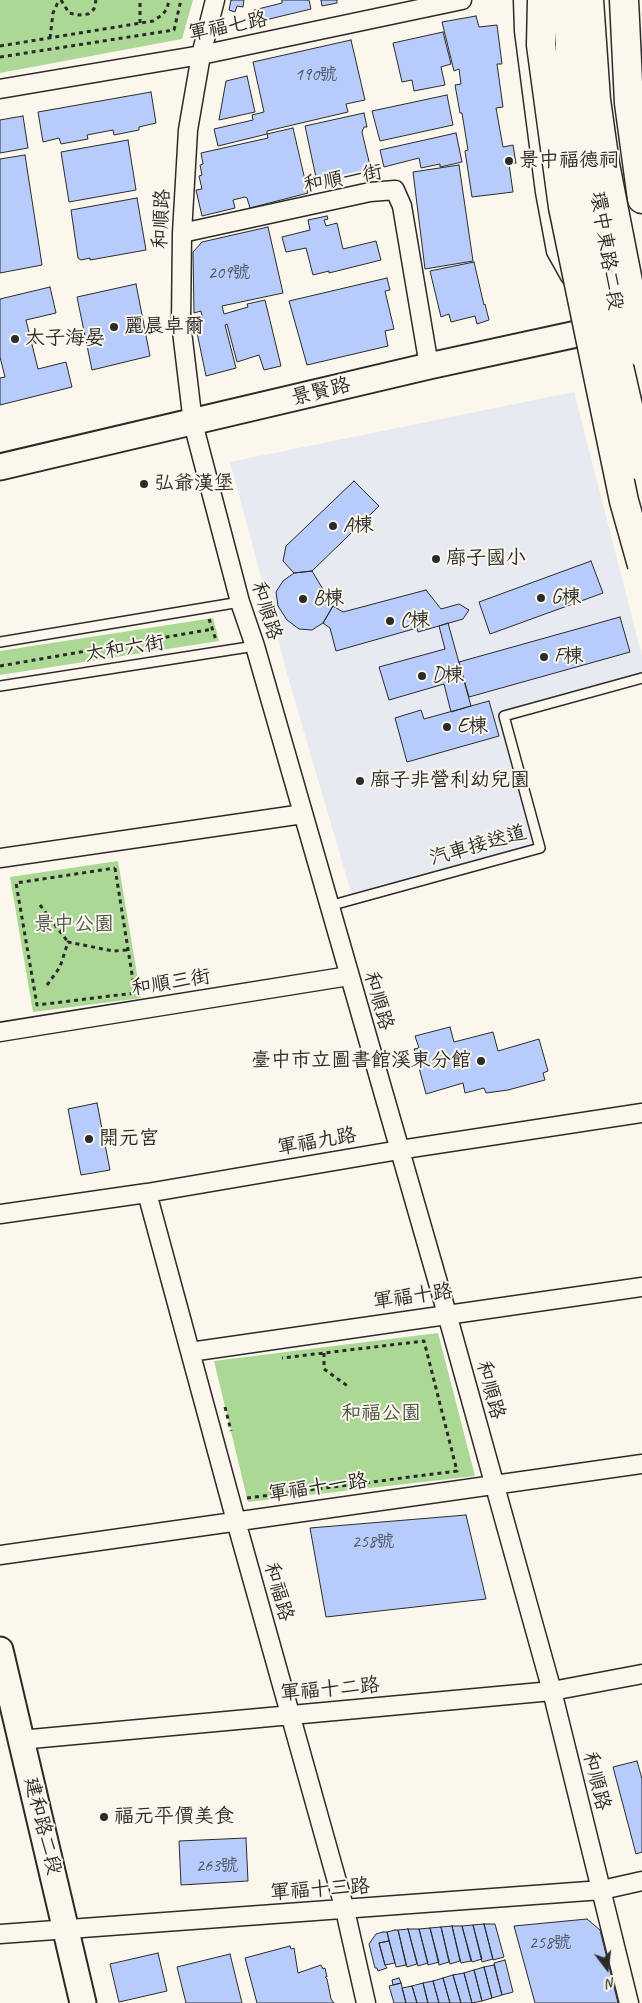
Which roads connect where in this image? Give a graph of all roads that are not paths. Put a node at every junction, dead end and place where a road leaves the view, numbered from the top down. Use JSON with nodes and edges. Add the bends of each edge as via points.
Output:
{"nodes":[{"id":1,"x":215,"y":0,"type":"edge"},
{"id":2,"x":462,"y":0,"type":"edge"},
{"id":3,"x":523,"y":0,"type":"edge"},
{"id":4,"x":542,"y":0,"type":"edge"},
{"id":5,"x":557,"y":0,"type":"edge"},
{"id":6,"x":568,"y":0,"type":"edge"},
{"id":7,"x":589,"y":0,"type":"edge"},
{"id":8,"x":624,"y":0,"type":"edge"},
{"id":9,"x":632,"y":0,"type":"edge"},
{"id":10,"x":201,"y":54,"type":"junction"},
{"id":11,"x":0,"y":89,"type":"edge"},
{"id":12,"x":642,"y":142,"type":"edge"},
{"id":13,"x":642,"y":199,"type":"edge"},
{"id":14,"x":182,"y":233,"type":"junction"},
{"id":15,"x":642,"y":322,"type":"edge"},
{"id":16,"x":597,"y":329,"type":"junction"},
{"id":17,"x":642,"y":353,"type":"edge"},
{"id":18,"x":429,"y":366,"type":"junction"},
{"id":19,"x":193,"y":423,"type":"junction"},
{"id":20,"x":0,"y":467,"type":"edge"},
{"id":21,"x":642,"y":467,"type":"edge"},
{"id":22,"x":642,"y":517,"type":"edge"},
{"id":23,"x":642,"y":564,"type":"edge"},
{"id":24,"x":240,"y":602,"type":"junction"},
{"id":25,"x":0,"y":642,"type":"edge"},
{"id":26,"x":255,"y":646,"type":"junction"},
{"id":27,"x":642,"y":678,"type":"edge"},
{"id":28,"x":0,"y":686,"type":"edge"},
{"id":29,"x":303,"y":814,"type":"junction"},
{"id":30,"x":0,"y":858,"type":"edge"},
{"id":31,"x":329,"y":906,"type":"junction"},
{"id":32,"x":349,"y":976,"type":"junction"},
{"id":33,"x":0,"y":1032,"type":"edge"},
{"id":34,"x":642,"y":1112,"type":"edge"},
{"id":35,"x":399,"y":1150,"type":"junction"},
{"id":36,"x":147,"y":1193,"type":"junction"},
{"id":37,"x":0,"y":1214,"type":"edge"},
{"id":38,"x":642,"y":1287,"type":"edge"},
{"id":39,"x":447,"y":1314,"type":"junction"},
{"id":40,"x":190,"y":1352,"type":"junction"},
{"id":41,"x":642,"y":1464,"type":"edge"},
{"id":42,"x":493,"y":1485,"type":"junction"},
{"id":43,"x":236,"y":1521,"type":"junction"},
{"id":44,"x":0,"y":1555,"type":"edge"},
{"id":45,"x":0,"y":1650,"type":"edge"},
{"id":46,"x":642,"y":1674,"type":"edge"},
{"id":47,"x":552,"y":1691,"type":"junction"},
{"id":48,"x":291,"y":1715,"type":"junction"},
{"id":49,"x":20,"y":1740,"type":"junction"},
{"id":50,"x":642,"y":1881,"type":"edge"},
{"id":51,"x":602,"y":1890,"type":"junction"},
{"id":52,"x":345,"y":1910,"type":"junction"},
{"id":53,"x":67,"y":1929,"type":"junction"},
{"id":54,"x":0,"y":1934,"type":"edge"},
{"id":55,"x":83,"y":2003,"type":"edge"},
{"id":56,"x":366,"y":2003,"type":"edge"},
{"id":57,"x":629,"y":2003,"type":"edge"}],
"edges":[{"from":1,"to":10,"type":"street","name":"和順路"},
{"from":2,"to":10,"type":"street","name":"軍福七路"},
{"from":3,"to":16,"type":"street","name":"環中東路二段","via":[[524,31],[545,192],[556,251]]},
{"from":4,"to":23,"type":"highway","bridge":true,"via":[[542,44],[563,207],[624,501]]},
{"from":5,"to":16,"type":"street","name":"環中東路二段","via":[[564,129]]},
{"from":6,"to":21,"type":"highway","bridge":true,"via":[[572,99],[581,174],[596,266]]},
{"from":7,"to":17,"type":"highway","bridge":true,"via":[[596,100],[605,164]]},
{"from":8,"to":13,"type":"highway","via":[[629,103]]},
{"from":9,"to":12,"type":"street"},
{"from":10,"to":11,"type":"street","name":"軍福七路"},
{"from":10,"to":14,"type":"street","name":"和順路","via":[[188,130]]},
{"from":14,"to":18,"type":"street","name":"和順一街","via":[[370,192],[395,190],[402,206]]},
{"from":14,"to":19,"type":"street","name":"和順路","via":[[181,323]]},
{"from":15,"to":16,"type":"street","name":"景賢路"},
{"from":16,"to":18,"type":"street","name":"景賢路"},
{"from":16,"to":22,"type":"street","name":"環中東路二段"},
{"from":18,"to":19,"type":"street","name":"景賢路"},
{"from":19,"to":20,"type":"street","name":"景賢路"},
{"from":19,"to":24,"type":"street","name":"和順路"},
{"from":24,"to":25,"type":"lane","name":"太和六街"},
{"from":24,"to":26,"type":"street","name":"和順路"},
{"from":26,"to":28,"type":"lane","name":"太和六街"},
{"from":26,"to":29,"type":"street","name":"和順路"},
{"from":27,"to":31,"type":"lane","name":"汽車接送道","via":[[504,716],[540,848]]},
{"from":29,"to":30,"type":"street"},
{"from":29,"to":31,"type":"street","name":"和順路"},
{"from":31,"to":32,"type":"street","name":"和順路"},
{"from":32,"to":33,"type":"street","name":"和順三街"},
{"from":32,"to":35,"type":"street","name":"和順路"},
{"from":34,"to":35,"type":"street","name":"軍福九路"},
{"from":35,"to":36,"type":"street","name":"軍福九路"},
{"from":35,"to":39,"type":"street","name":"和順路"},
{"from":36,"to":37,"type":"street","name":"軍福九路"},
{"from":36,"to":40,"type":"street","name":"和福路"},
{"from":38,"to":39,"type":"street","name":"軍福十路"},
{"from":39,"to":40,"type":"street","name":"軍福十路"},
{"from":39,"to":42,"type":"street","name":"和順路"},
{"from":40,"to":43,"type":"street","name":"和福路"},
{"from":41,"to":42,"type":"street","name":"軍福十一路"},
{"from":42,"to":43,"type":"street","name":"軍福十一路"},
{"from":42,"to":47,"type":"street","name":"和順路"},
{"from":43,"to":44,"type":"street","name":"軍福十一路"},
{"from":43,"to":48,"type":"street","name":"和福路"},
{"from":45,"to":49,"type":"street","name":"建和路二段"},
{"from":46,"to":47,"type":"street","name":"軍福十二路"},
{"from":47,"to":48,"type":"street","name":"軍福十二路"},
{"from":47,"to":51,"type":"street","name":"和順路"},
{"from":48,"to":49,"type":"street","name":"軍福十二路"},
{"from":48,"to":52,"type":"street","name":"和福路"},
{"from":49,"to":53,"type":"street","name":"建和路二段"},
{"from":50,"to":51,"type":"street","name":"軍福十三路"},
{"from":51,"to":52,"type":"street","name":"軍福十三路"},
{"from":51,"to":57,"type":"street","name":"和順路"},
{"from":52,"to":53,"type":"street","name":"軍福十三路"},
{"from":52,"to":56,"type":"street","name":"和福路"},
{"from":53,"to":54,"type":"street","name":"軍福十三路"},
{"from":53,"to":55,"type":"street","name":"建和路二段"}]}
